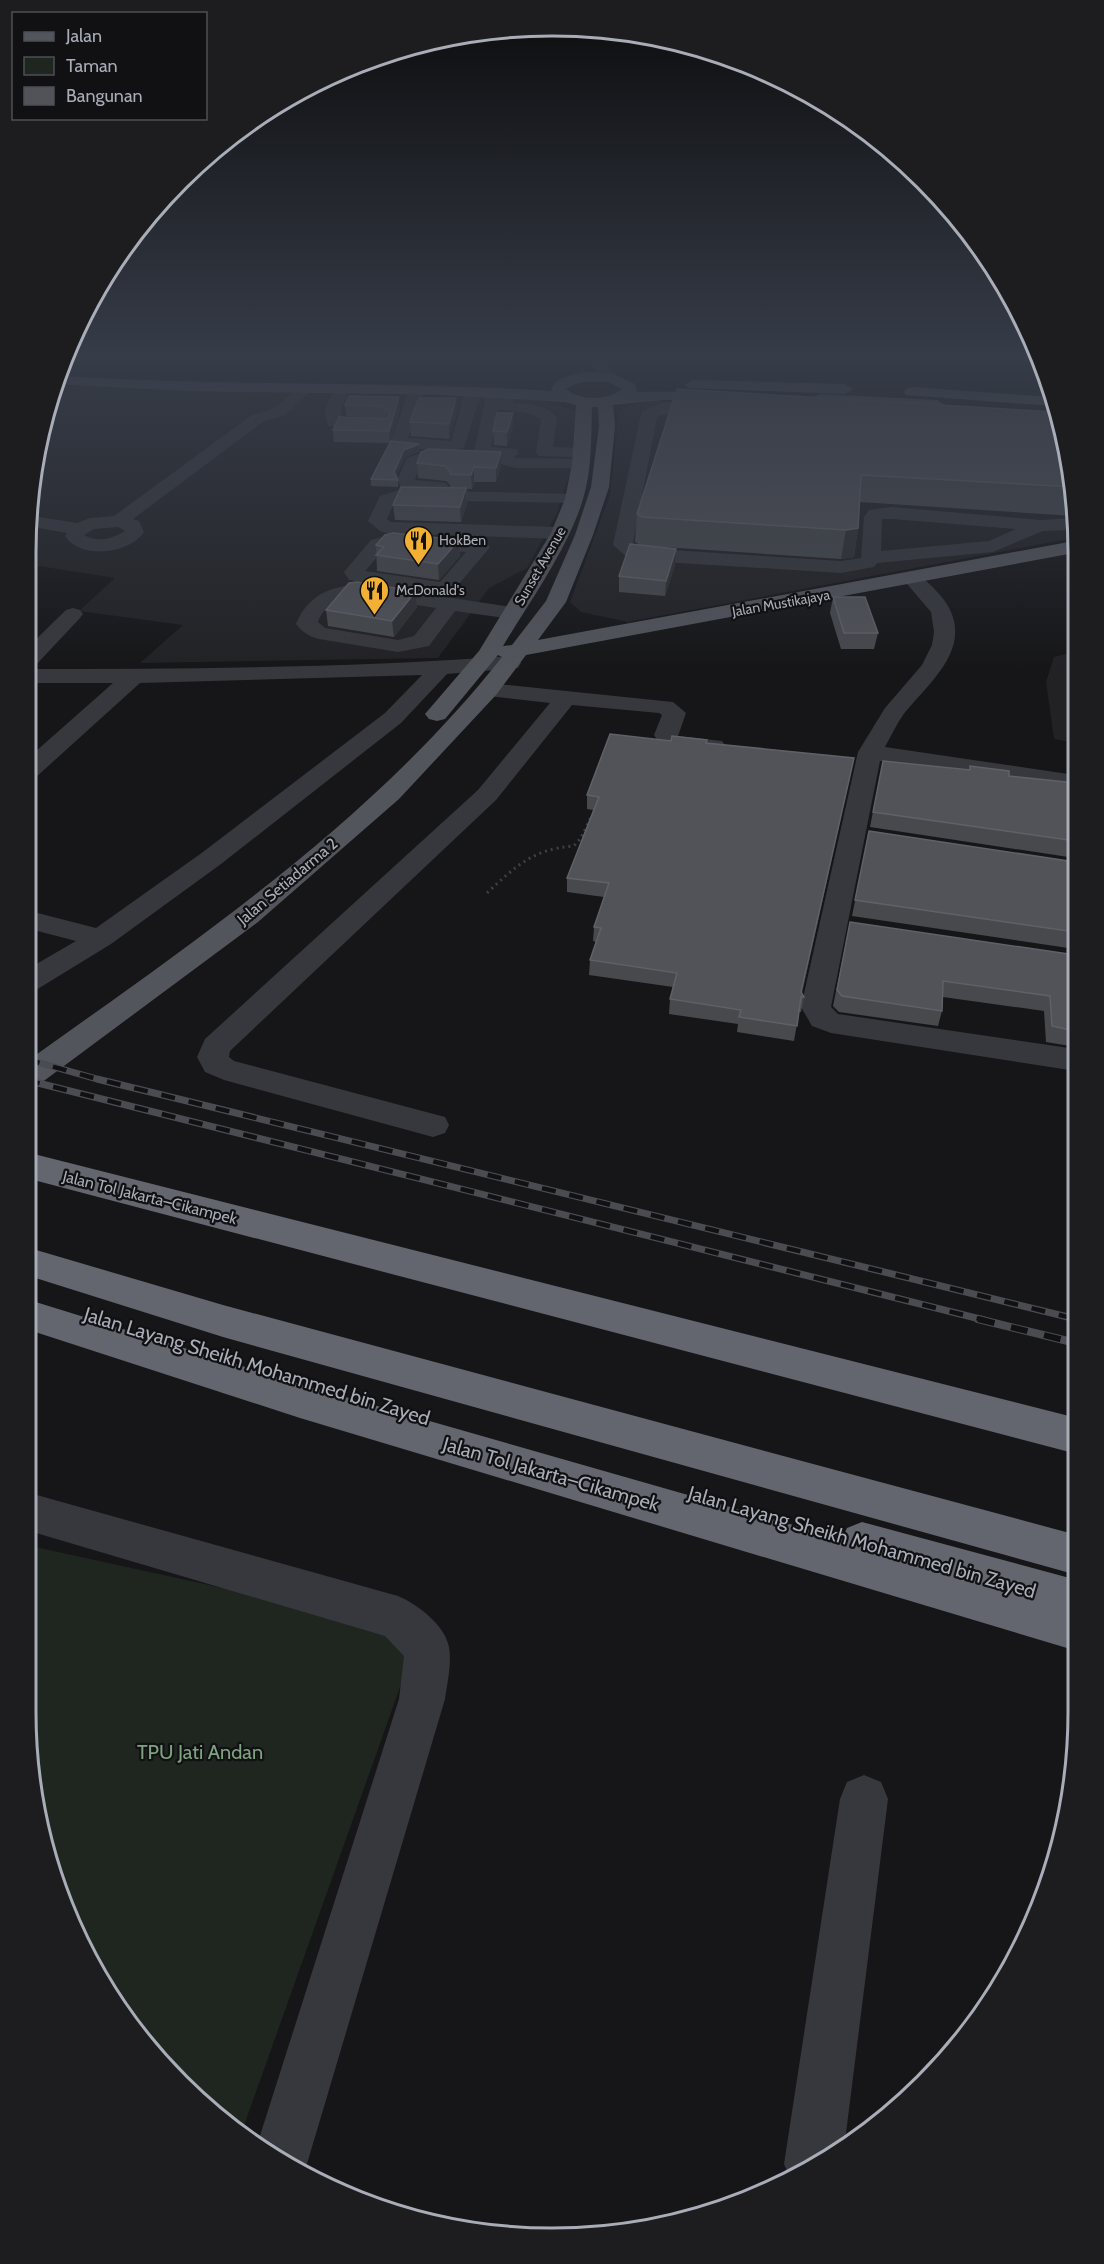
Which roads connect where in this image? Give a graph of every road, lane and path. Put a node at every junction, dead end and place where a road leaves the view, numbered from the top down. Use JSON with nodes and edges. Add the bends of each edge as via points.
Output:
{"nodes":[{"id":1,"x":201,"y":461,"type":"edge"},
{"id":2,"x":416,"y":461,"type":"edge"},
{"id":3,"x":512,"y":461,"type":"edge"},
{"id":4,"x":538,"y":461,"type":"edge"},
{"id":5,"x":581,"y":461,"type":"edge"},
{"id":6,"x":603,"y":461,"type":"edge"},
{"id":7,"x":640,"y":461,"type":"edge"},
{"id":8,"x":523,"y":463,"type":"junction"},
{"id":9,"x":523,"y":488,"type":"junction"},
{"id":10,"x":575,"y":494,"type":"junction"},
{"id":11,"x":504,"y":498,"type":"junction"},
{"id":12,"x":37,"y":523,"type":"edge"},
{"id":13,"x":1067,"y":524,"type":"edge"},
{"id":14,"x":1041,"y":526,"type":"junction"},
{"id":15,"x":494,"y":530,"type":"junction"},
{"id":16,"x":555,"y":541,"type":"junction"},
{"id":17,"x":480,"y":547,"type":"junction"},
{"id":18,"x":1068,"y":549,"type":"edge"},
{"id":19,"x":864,"y":562,"type":"junction"},
{"id":20,"x":912,"y":578,"type":"junction"},
{"id":21,"x":880,"y":585,"type":"junction"},
{"id":22,"x":445,"y":596,"type":"junction"},
{"id":23,"x":556,"y":602,"type":"junction"},
{"id":24,"x":512,"y":613,"type":"junction"},
{"id":25,"x":73,"y":614,"type":"dead end"},
{"id":26,"x":634,"y":629,"type":"junction"},
{"id":27,"x":421,"y":642,"type":"junction"},
{"id":28,"x":36,"y":653,"type":"edge"},
{"id":29,"x":446,"y":654,"type":"junction"},
{"id":30,"x":497,"y":665,"type":"junction"},
{"id":31,"x":36,"y":676,"type":"edge"},
{"id":32,"x":134,"y":676,"type":"junction"},
{"id":33,"x":565,"y":698,"type":"junction"},
{"id":34,"x":725,"y":747,"type":"edge"},
{"id":35,"x":870,"y":752,"type":"junction"},
{"id":36,"x":36,"y":764,"type":"edge"},
{"id":37,"x":1068,"y":781,"type":"edge"},
{"id":38,"x":593,"y":812,"type":"edge"},
{"id":39,"x":487,"y":893,"type":"dead end"},
{"id":40,"x":36,"y":922,"type":"edge"},
{"id":41,"x":101,"y":938,"type":"junction"},
{"id":42,"x":36,"y":977,"type":"edge"},
{"id":43,"x":36,"y":1058,"type":"edge"},
{"id":44,"x":1068,"y":1059,"type":"edge"},
{"id":45,"x":433,"y":1125,"type":"dead end"},
{"id":46,"x":36,"y":1168,"type":"edge"},
{"id":47,"x":36,"y":1264,"type":"edge"},
{"id":48,"x":36,"y":1297,"type":"edge"},
{"id":49,"x":36,"y":1317,"type":"edge"},
{"id":50,"x":1068,"y":1434,"type":"edge"},
{"id":51,"x":36,"y":1514,"type":"edge"},
{"id":52,"x":1068,"y":1553,"type":"edge"},
{"id":53,"x":1068,"y":1599,"type":"edge"},
{"id":54,"x":1068,"y":1626,"type":"edge"},
{"id":55,"x":864,"y":1800,"type":"dead end"},
{"id":56,"x":283,"y":2152,"type":"edge"},
{"id":57,"x":814,"y":2156,"type":"edge"}],
"edges":[{"from":1,"to":12,"type":"street","via":[[120,521],[132,525],[135,532],[128,539],[112,544],[80,543],[74,536],[79,529]]},
{"from":2,"to":9,"type":"street","via":[[407,483]]},
{"from":3,"to":8,"type":"street"},
{"from":4,"to":8,"type":"street"},
{"from":5,"to":10,"type":"main road","name":"Sunset Avenue"},
{"from":6,"to":23,"type":"main road","name":"Sunset Avenue","via":[[600,487]]},
{"from":7,"to":19,"type":"street","via":[[623,544],[634,554],[841,567]]},
{"from":8,"to":9,"type":"street"},
{"from":9,"to":10,"type":"street"},
{"from":10,"to":11,"type":"street"},
{"from":10,"to":16,"type":"main road","name":"Sunset Avenue"},
{"from":11,"to":15,"type":"street"},
{"from":11,"to":15,"type":"street","via":[[390,496],[377,521],[387,527]]},
{"from":13,"to":14,"type":"street"},
{"from":14,"to":19,"type":"street","via":[[993,546]]},
{"from":14,"to":19,"type":"street","via":[[876,514]]},
{"from":15,"to":16,"type":"street"},
{"from":16,"to":17,"type":"street"},
{"from":16,"to":24,"type":"main road","name":"Sunset Avenue"},
{"from":17,"to":22,"type":"street","via":[[447,586]]},
{"from":17,"to":22,"type":"street","via":[[445,550],[396,546],[370,569],[375,575],[427,583]]},
{"from":18,"to":20,"type":"main road","name":"Jalan Mustikajaya"},
{"from":19,"to":21,"type":"street"},
{"from":20,"to":21,"type":"main road","name":"Jalan Mustikajaya"},
{"from":20,"to":35,"type":"street","via":[[938,605],[944,619],[944,638],[932,671],[896,709]]},
{"from":21,"to":26,"type":"main road","name":"Jalan Mustikajaya"},
{"from":22,"to":24,"type":"street"},
{"from":22,"to":27,"type":"street"},
{"from":22,"to":27,"type":"street","via":[[423,604],[345,596],[338,598],[318,621],[328,629]]},
{"from":23,"to":26,"type":"main road","via":[[560,614],[579,623]]},
{"from":23,"to":30,"type":"main road","name":"Sunset Avenue"},
{"from":24,"to":30,"type":"main road","name":"Sunset Avenue"},
{"from":25,"to":28,"type":"street"},
{"from":26,"to":30,"type":"main road","name":"Jalan Mustikajaya"},
{"from":27,"to":29,"type":"street"},
{"from":29,"to":30,"type":"street"},
{"from":29,"to":32,"type":"street"},
{"from":29,"to":41,"type":"street","via":[[393,718]]},
{"from":30,"to":33,"type":"street"},
{"from":30,"to":43,"type":"main road","name":"Jalan Setiadarma 2","via":[[390,794],[248,916]]},
{"from":31,"to":32,"type":"street"},
{"from":32,"to":36,"type":"street"},
{"from":33,"to":34,"type":"street","via":[[665,707],[674,713],[666,735],[670,742]]},
{"from":33,"to":45,"type":"street","via":[[487,795],[216,1047],[213,1057],[224,1069]]},
{"from":35,"to":37,"type":"street"},
{"from":35,"to":44,"type":"street","via":[[865,837],[845,927],[816,1007],[822,1020]]},
{"from":38,"to":39,"type":"path","via":[[574,846],[552,846],[532,854]]},
{"from":40,"to":41,"type":"street"},
{"from":41,"to":42,"type":"street"},
{"from":46,"to":50,"type":"highway","name":"Jalan Tol Jakarta–Cikampek"},
{"from":47,"to":52,"type":"highway","name":"Jalan Layang Sheikh Mohammed bin Zayed","via":[[224,1321]]},
{"from":48,"to":53,"type":"highway","name":"Jalan Layang Sheikh Mohammed bin Zayed","via":[[403,1413]]},
{"from":49,"to":54,"type":"highway","name":"Jalan Tol Jakarta–Cikampek","via":[[300,1401]]},
{"from":51,"to":56,"type":"street","via":[[398,1618],[427,1648],[422,1699]]},
{"from":55,"to":57,"type":"street"}]}
